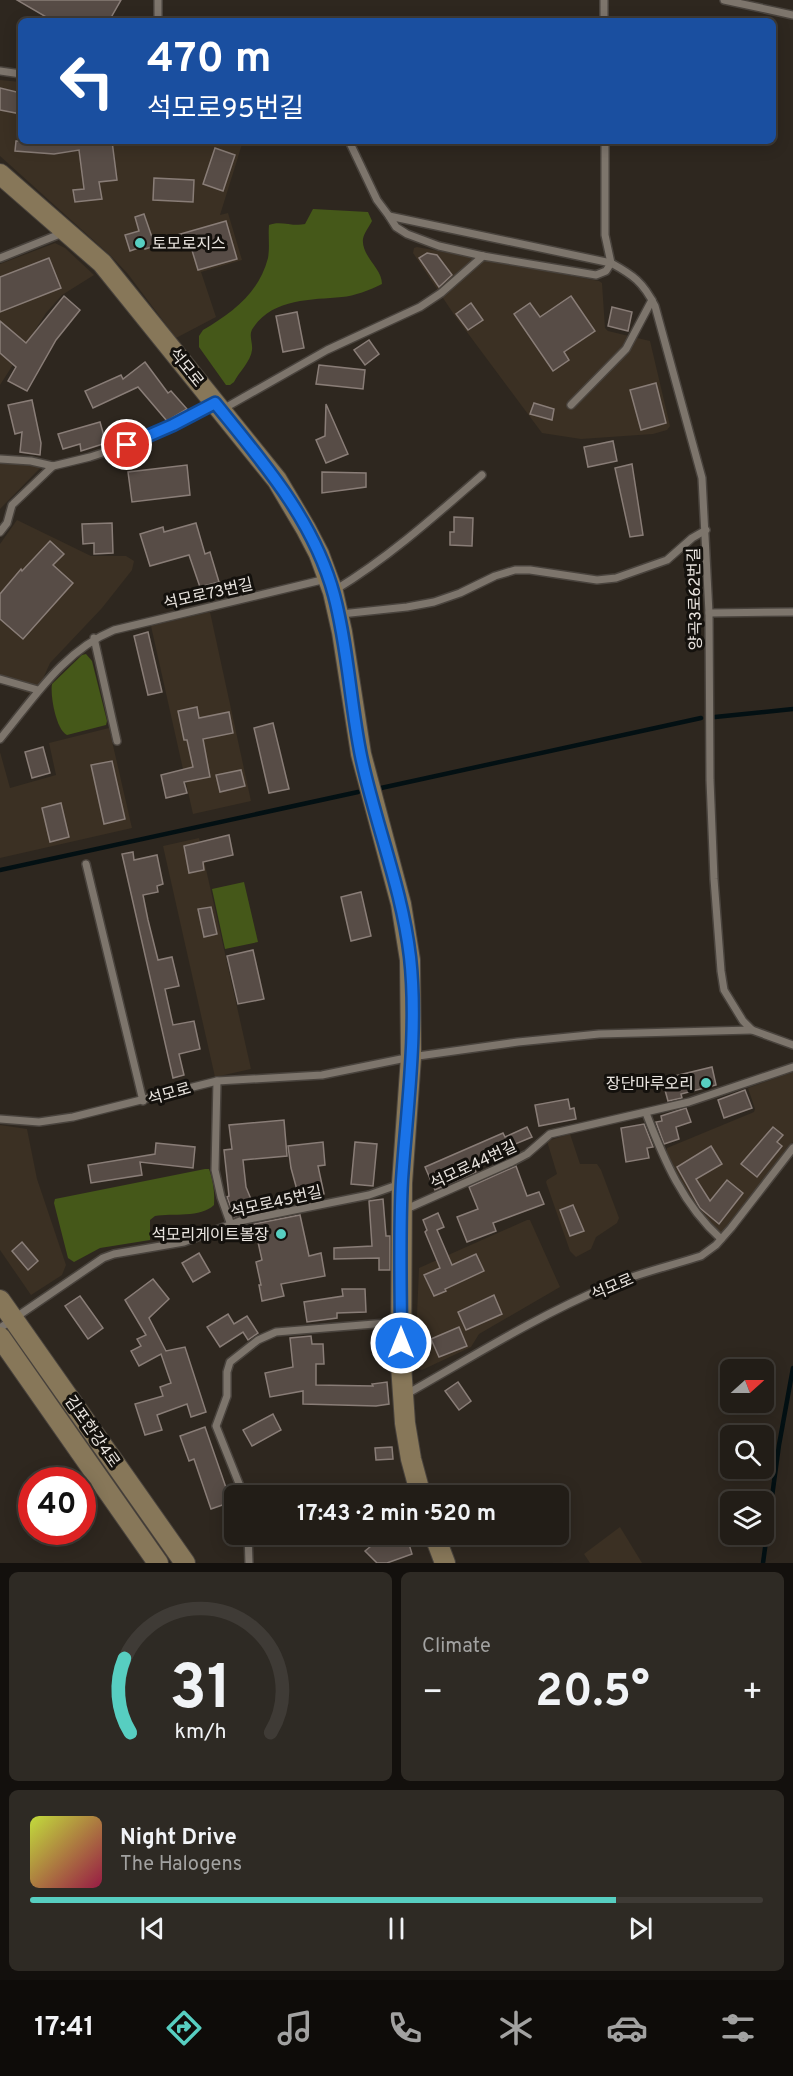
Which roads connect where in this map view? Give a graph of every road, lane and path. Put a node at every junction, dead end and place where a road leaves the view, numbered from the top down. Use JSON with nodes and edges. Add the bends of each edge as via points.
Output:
{"nodes":[{"id":1,"x":158,"y":0,"type":"edge"},
{"id":2,"x":604,"y":0,"type":"edge"},
{"id":3,"x":724,"y":0,"type":"edge"},
{"id":4,"x":793,"y":15,"type":"edge"},
{"id":5,"x":158,"y":18,"type":"edge"},
{"id":6,"x":604,"y":18,"type":"edge"},
{"id":7,"x":0,"y":72,"type":"edge"},
{"id":8,"x":18,"y":74,"type":"edge"},
{"id":9,"x":350,"y":144,"type":"edge"},
{"id":10,"x":605,"y":144,"type":"edge"},
{"id":11,"x":0,"y":174,"type":"edge"},
{"id":12,"x":388,"y":216,"type":"junction"},
{"id":13,"x":67,"y":231,"type":"junction"},
{"id":14,"x":483,"y":256,"type":"junction"},
{"id":15,"x":0,"y":258,"type":"edge"},
{"id":16,"x":610,"y":263,"type":"junction"},
{"id":17,"x":652,"y":300,"type":"junction"},
{"id":18,"x":571,"y":405,"type":"dead end"},
{"id":19,"x":218,"y":407,"type":"junction"},
{"id":20,"x":0,"y":459,"type":"edge"},
{"id":21,"x":53,"y":466,"type":"junction"},
{"id":22,"x":482,"y":476,"type":"dead end"},
{"id":23,"x":706,"y":530,"type":"junction"},
{"id":24,"x":0,"y":532,"type":"edge"},
{"id":25,"x":331,"y":585,"type":"junction"},
{"id":26,"x":793,"y":612,"type":"edge"},
{"id":27,"x":709,"y":613,"type":"junction"},
{"id":28,"x":339,"y":614,"type":"junction"},
{"id":29,"x":94,"y":638,"type":"junction"},
{"id":30,"x":0,"y":679,"type":"edge"},
{"id":31,"x":38,"y":690,"type":"junction"},
{"id":32,"x":0,"y":739,"type":"edge"},
{"id":33,"x":117,"y":741,"type":"dead end"},
{"id":34,"x":86,"y":864,"type":"dead end"},
{"id":35,"x":752,"y":1030,"type":"junction"},
{"id":36,"x":793,"y":1045,"type":"edge"},
{"id":37,"x":411,"y":1057,"type":"junction"},
{"id":38,"x":793,"y":1066,"type":"edge"},
{"id":39,"x":217,"y":1081,"type":"junction"},
{"id":40,"x":142,"y":1101,"type":"junction"},
{"id":41,"x":646,"y":1113,"type":"junction"},
{"id":42,"x":0,"y":1119,"type":"edge"},
{"id":43,"x":793,"y":1148,"type":"edge"},
{"id":44,"x":402,"y":1183,"type":"junction"},
{"id":45,"x":402,"y":1211,"type":"junction"},
{"id":46,"x":231,"y":1225,"type":"junction"},
{"id":47,"x":721,"y":1239,"type":"junction"},
{"id":48,"x":0,"y":1300,"type":"edge"},
{"id":49,"x":401,"y":1322,"type":"junction"},
{"id":50,"x":7,"y":1323,"type":"edge"},
{"id":51,"x":0,"y":1337,"type":"edge"},
{"id":52,"x":403,"y":1397,"type":"junction"},
{"id":53,"x":240,"y":1485,"type":"edge"},
{"id":54,"x":418,"y":1485,"type":"edge"},
{"id":55,"x":248,"y":1545,"type":"edge"},
{"id":56,"x":438,"y":1545,"type":"edge"},
{"id":57,"x":158,"y":1563,"type":"edge"},
{"id":58,"x":185,"y":1563,"type":"edge"},
{"id":59,"x":249,"y":1563,"type":"edge"},
{"id":60,"x":445,"y":1563,"type":"edge"}],
"edges":[{"from":1,"to":5,"type":"lane"},
{"from":2,"to":6,"type":"lane"},
{"from":3,"to":4,"type":"lane"},
{"from":7,"to":8,"type":"lane"},
{"from":9,"to":12,"type":"lane"},
{"from":10,"to":16,"type":"lane","via":[[605,235]]},
{"from":11,"to":13,"type":"street","name":"석모로"},
{"from":12,"to":14,"type":"lane","via":[[407,234]]},
{"from":12,"to":16,"type":"lane"},
{"from":13,"to":15,"type":"lane"},
{"from":13,"to":19,"type":"street","name":"석모로","via":[[110,273]]},
{"from":14,"to":16,"type":"lane","via":[[596,275],[606,271]]},
{"from":14,"to":19,"type":"lane","via":[[420,307]]},
{"from":16,"to":17,"type":"lane","name":"양곡3로62번길","via":[[636,278]]},
{"from":17,"to":18,"type":"lane","via":[[626,350]]},
{"from":17,"to":23,"type":"lane","name":"양곡3로62번길","via":[[700,465]]},
{"from":19,"to":21,"type":"lane","via":[[127,445]]},
{"from":19,"to":25,"type":"street","name":"석모로","via":[[291,502]]},
{"from":20,"to":21,"type":"lane"},
{"from":21,"to":24,"type":"lane","via":[[12,505]]},
{"from":22,"to":25,"type":"lane","via":[[374,564]]},
{"from":23,"to":27,"type":"lane","name":"양곡3로62번길"},
{"from":23,"to":28,"type":"lane","via":[[667,560],[616,578],[597,580],[516,570],[434,602]]},
{"from":25,"to":28,"type":"street","name":"석모로"},
{"from":25,"to":29,"type":"lane","name":"석모로73번길","via":[[114,630]]},
{"from":26,"to":27,"type":"lane"},
{"from":27,"to":35,"type":"lane","name":"양곡3로62번길","via":[[710,780],[721,971],[724,990]]},
{"from":28,"to":37,"type":"street","name":"석모로","via":[[361,754],[406,933]]},
{"from":29,"to":31,"type":"lane","name":"석모로73번길"},
{"from":29,"to":33,"type":"lane"},
{"from":30,"to":31,"type":"lane"},
{"from":31,"to":32,"type":"lane","name":"석모로73번길"},
{"from":34,"to":40,"type":"lane"},
{"from":35,"to":36,"type":"lane"},
{"from":35,"to":37,"type":"lane","name":"석모로","via":[[599,1034]]},
{"from":37,"to":39,"type":"lane","name":"석모로","via":[[322,1075]]},
{"from":37,"to":44,"type":"street","name":"석모로"},
{"from":38,"to":41,"type":"lane","name":"석모로44번길"},
{"from":39,"to":40,"type":"lane","name":"석모로"},
{"from":39,"to":46,"type":"lane","via":[[215,1170]]},
{"from":40,"to":42,"type":"lane","name":"석모로","via":[[39,1122]]},
{"from":41,"to":45,"type":"lane","name":"석모로44번길","via":[[550,1134],[512,1162]]},
{"from":41,"to":47,"type":"lane","via":[[665,1162],[686,1199]]},
{"from":43,"to":47,"type":"lane","name":"석모로"},
{"from":44,"to":45,"type":"street","name":"석모로"},
{"from":44,"to":46,"type":"lane","name":"석모로45번길","via":[[369,1195]]},
{"from":45,"to":49,"type":"street","name":"석모로"},
{"from":46,"to":50,"type":"lane","name":"석모로45번길","via":[[184,1242],[103,1258]]},
{"from":47,"to":52,"type":"lane","name":"석모로","via":[[701,1256],[623,1280],[538,1320]]},
{"from":48,"to":50,"type":"street","name":"김포한강4로"},
{"from":49,"to":52,"type":"street","name":"석모로"},
{"from":49,"to":53,"type":"lane","via":[[276,1332],[233,1359],[228,1367],[227,1396],[216,1426]]},
{"from":50,"to":58,"type":"street","name":"김포한강4로"},
{"from":51,"to":57,"type":"street","name":"김포한강4로"},
{"from":52,"to":54,"type":"street","name":"석모로"},
{"from":55,"to":59,"type":"lane"},
{"from":56,"to":60,"type":"street"}]}
